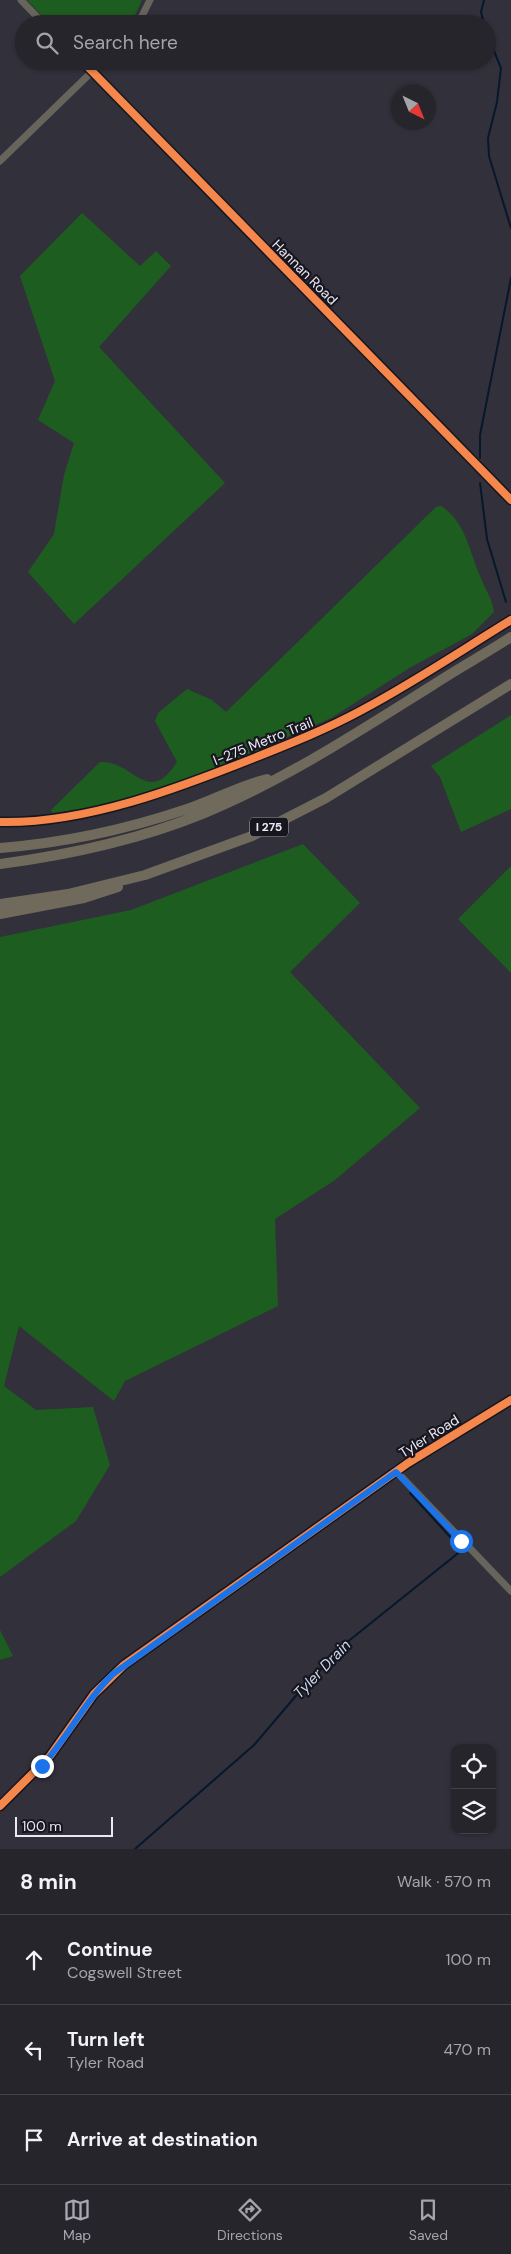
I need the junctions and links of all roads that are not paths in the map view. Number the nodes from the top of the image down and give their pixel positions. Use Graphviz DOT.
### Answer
graph roads {
  1 [pos="20,0"];
  2 [pos="150,0"];
  3 [pos="35,15"];
  4 [pos="142,15"];
  5 [pos="92,71"];
  6 [pos="0,161"];
  7 [pos="511,500"];
  8 [pos="511,637"];
  9 [pos="511,684"];
  10 [pos="292,772"];
  11 [pos="0,848"];
  12 [pos="0,864"];
  13 [pos="145,875"];
  14 [pos="0,904"];
  15 [pos="0,914"];
  16 [pos="511,1400"];
  17 [pos="396,1472"];
  18 [pos="511,1591"];
  19 [pos="0,1806"];
  1 -- 3 [label="street"];
  2 -- 4 [label="street"];
  5 -- 6 [label="street"];
  5 -- 7 [label="street, Hannan Road"];
  8 -- 10 [label="highway"];
  9 -- 13 [label="highway, I 275"];
  10 -- 11 [label="highway"];
  10 -- 12 [label="highway"];
  13 -- 14 [label="highway, I 275"];
  13 -- 15 [label="highway"];
  16 -- 17 [label="street, Tyler Road"];
  17 -- 18 [label="street"];
  17 -- 19 [label="street, Tyler Road"];
}
